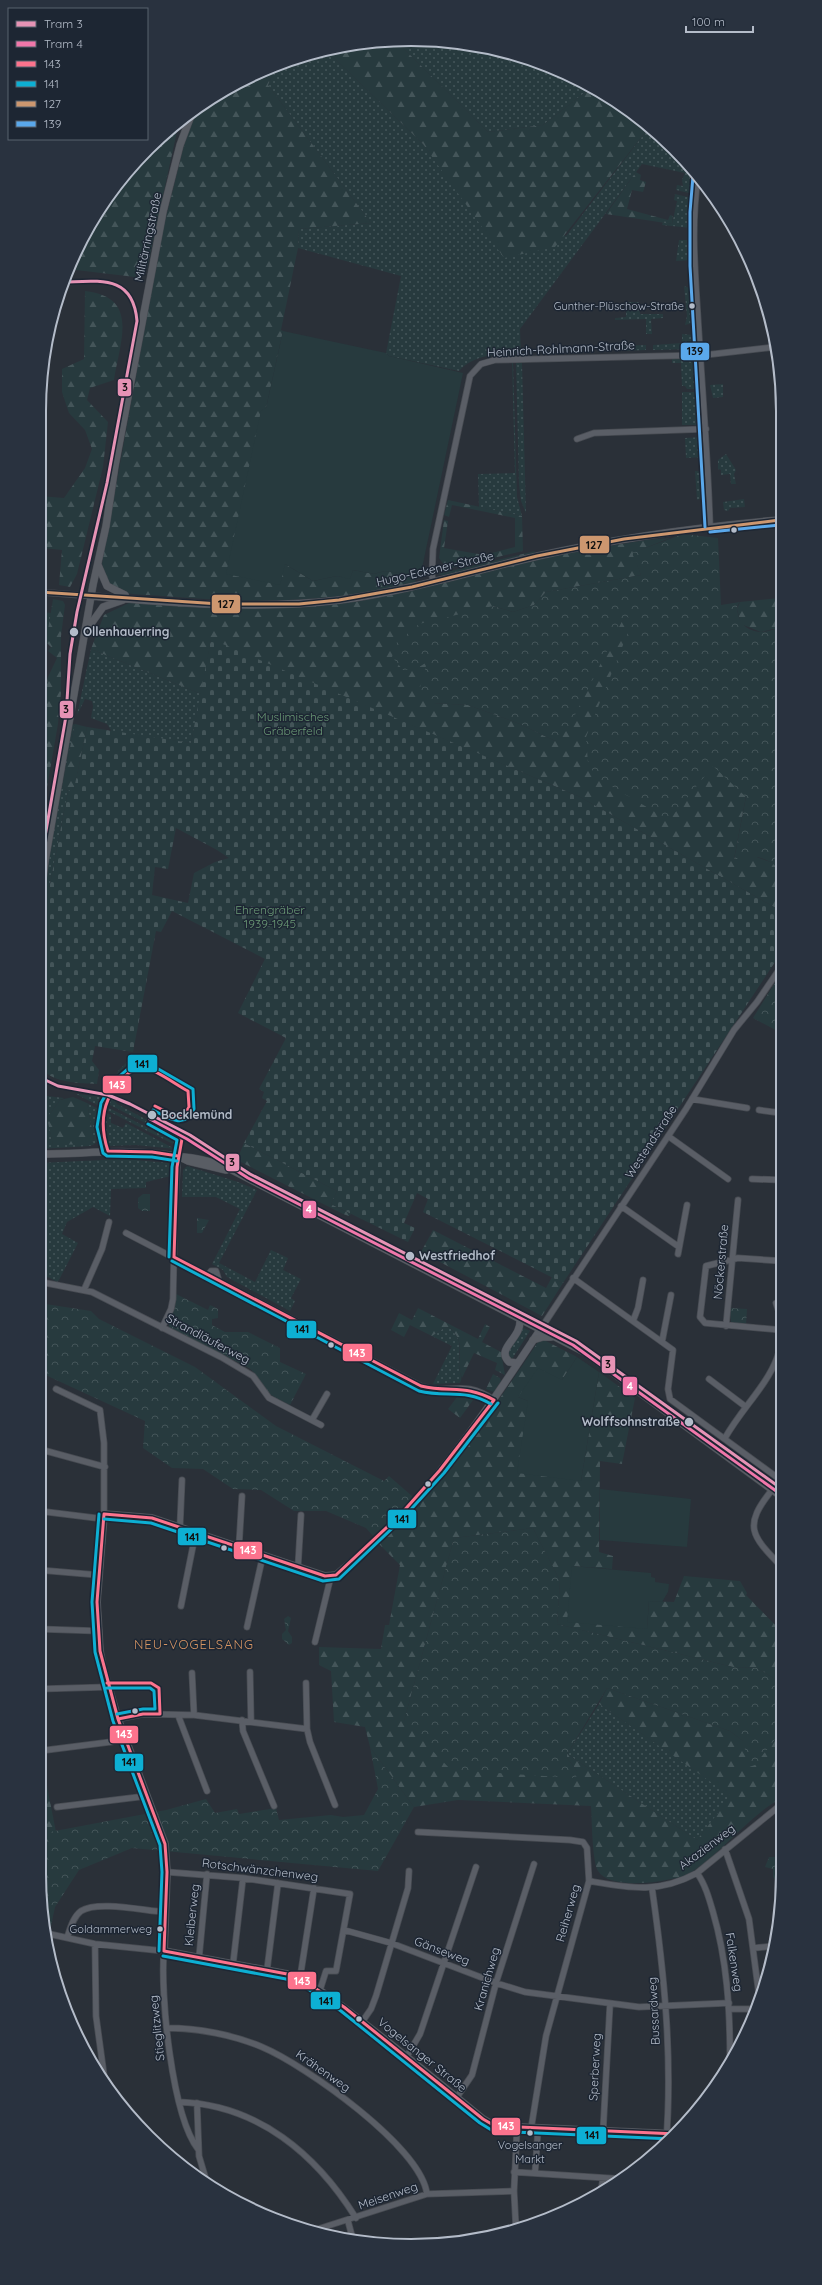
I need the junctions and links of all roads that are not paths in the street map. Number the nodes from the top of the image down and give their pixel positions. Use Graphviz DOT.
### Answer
graph roads {
  1 [pos="187,122"];
  2 [pos="697,185"];
  3 [pos="770,347"];
  4 [pos="700,354"];
  5 [pos="706,429"];
  6 [pos="577,440"];
  7 [pos="776,520"];
  8 [pos="710,527"];
  9 [pos="98,563"];
  10 [pos="434,582"];
  11 [pos="46,593"];
  12 [pos="91,596"];
  13 [pos="137,598"];
  14 [pos="87,630"];
  15 [pos="46,854"];
  16 [pos="776,974"];
  17 [pos="692,1099"];
  18 [pos="747,1108"];
  19 [pos="759,1110"];
  20 [pos="776,1112"];
  21 [pos="668,1136"];
  22 [pos="46,1154"];
  23 [pos="178,1156"];
  24 [pos="728,1179"];
  25 [pos="752,1179"];
  26 [pos="776,1180"];
  27 [pos="738,1200"];
  28 [pos="687,1205"];
  29 [pos="621,1206"];
  30 [pos="109,1222"];
  31 [pos="126,1233"];
  32 [pos="679,1248"];
  33 [pos="678,1254"];
  34 [pos="174,1257"];
  35 [pos="732,1259"];
  36 [pos="776,1261"];
  37 [pos="573,1278"];
  38 [pos="643,1280"];
  39 [pos="46,1283"];
  40 [pos="84,1290"];
  41 [pos="671,1295"];
  42 [pos="520,1319"];
  43 [pos="633,1321"];
  44 [pos="726,1326"];
  45 [pos="162,1328"];
  46 [pos="540,1330"];
  47 [pos="776,1330"];
  48 [pos="554,1337"];
  49 [pos="533,1340"];
  50 [pos="662,1342"];
  51 [pos="506,1359"];
  52 [pos="776,1362"];
  53 [pos="517,1363"];
  54 [pos="508,1378"];
  55 [pos="709,1379"];
  56 [pos="56,1389"];
  57 [pos="327,1394"];
  58 [pos="494,1400"];
  59 [pos="746,1407"];
  60 [pos="312,1420"];
  61 [pos="321,1425"];
  62 [pos="725,1438"];
  63 [pos="46,1451"];
  64 [pos="105,1467"];
  65 [pos="776,1476"];
  66 [pos="182,1480"];
  67 [pos="772,1490"];
  68 [pos="776,1493"];
  69 [pos="242,1496"];
  70 [pos="46,1512"];
  71 [pos="301,1515"];
  72 [pos="104,1517"];
  73 [pos="180,1526"];
  74 [pos="196,1531"];
  75 [pos="239,1546"];
  76 [pos="263,1555"];
  77 [pos="776,1561"];
  78 [pos="298,1567"];
  79 [pos="46,1571"];
  80 [pos="98,1575"];
  81 [pos="331,1576"];
  82 [pos="181,1606"];
  83 [pos="247,1627"];
  84 [pos="46,1629"];
  85 [pos="99,1631"];
  86 [pos="315,1642"];
  87 [pos="250,1672"];
  88 [pos="192,1673"];
  89 [pos="306,1683"];
  90 [pos="108,1687"];
  91 [pos="46,1689"];
  92 [pos="178,1715"];
  93 [pos="194,1715"];
  94 [pos="118,1719"];
  95 [pos="242,1720"];
  96 [pos="251,1721"];
  97 [pos="307,1729"];
  98 [pos="126,1740"];
  99 [pos="46,1750"];
  100 [pos="207,1791"];
  101 [pos="147,1796"];
  102 [pos="274,1806"];
  103 [pos="335,1806"];
  104 [pos="57,1807"];
  105 [pos="776,1809"];
  106 [pos="418,1832"];
  107 [pos="725,1849"];
  108 [pos="534,1864"];
  109 [pos="476,1866"];
  110 [pos="409,1871"];
  111 [pos="167,1872"];
  112 [pos="697,1873"];
  113 [pos="207,1874"];
  114 [pos="243,1878"];
  115 [pos="589,1881"];
  116 [pos="278,1883"];
  117 [pos="314,1888"];
  118 [pos="652,1888"];
  119 [pos="165,1912"];
  120 [pos="344,1930"];
  121 [pos="51,1934"];
  122 [pos="67,1938"];
  123 [pos="391,1943"];
  124 [pos="95,1944"];
  125 [pos="769,1947"];
  126 [pos="754,1948"];
  127 [pos="164,1952"];
  128 [pos="199,1958"];
  129 [pos="442,1963"];
  130 [pos="233,1964"];
  131 [pos="267,1970"];
  132 [pos="300,1978"];
  133 [pos="496,1983"];
  134 [pos="758,1987"];
  135 [pos="320,1990"];
  136 [pos="556,1997"];
  137 [pos="610,2004"];
  138 [pos="729,2006"];
  139 [pos="666,2007"];
  140 [pos="750,2009"];
  141 [pos="362,2022"];
  142 [pos="167,2028"];
  143 [pos="730,2051"];
  144 [pos="407,2056"];
  145 [pos="103,2069"];
  146 [pos="457,2097"];
  147 [pos="180,2102"];
  148 [pos="197,2103"];
  149 [pos="517,2128"];
  150 [pos="535,2129"];
  151 [pos="602,2132"];
  152 [pos="667,2133"];
  153 [pos="198,2149"];
  154 [pos="514,2172"];
  155 [pos="535,2173"];
  156 [pos="205,2175"];
  157 [pos="602,2178"];
  158 [pos="612,2178"];
  159 [pos="601,2185"];
  160 [pos="514,2191"];
  161 [pos="427,2194"];
  162 [pos="356,2218"];
  163 [pos="348,2221"];
  164 [pos="516,2224"];
  165 [pos="322,2228"];
  166 [pos="351,2234"];
  1 -- 9 [label="main road, Militärringstraße"];
  2 -- 4 [label="street"];
  3 -- 4 [label="street"];
  4 -- 5 [label="street"];
  4 -- 10 [label="street, Heinrich-Rohlmann-Straße"];
  5 -- 6 [label="street"];
  5 -- 8 [label="street"];
  7 -- 8 [label="main road, Hugo-Eckener-Straße"];
  8 -- 10 [label="main road, Hugo-Eckener-Straße"];
  9 -- 12 [label="main road, Militärringstraße"];
  9 -- 13 [label="main road"];
  10 -- 13 [label="main road, Hugo-Eckener-Straße"];
  11 -- 12 [label="street"];
  12 -- 13 [label="main road, Hugo-Eckener-Straße"];
  12 -- 14 [label="main road, Militärringstraße"];
  13 -- 14 [label="main road"];
  14 -- 15 [label="main road, Militärringstraße"];
  16 -- 17 [label="street, Westendstraße"];
  17 -- 18 [label="street"];
  17 -- 21 [label="street, Westendstraße"];
  19 -- 20 [label="street"];
  21 -- 24 [label="street"];
  21 -- 29 [label="street, Westendstraße"];
  22 -- 23 [label="main road"];
  23 -- 34 [label="street"];
  23 -- 42 [label="main road"];
  25 -- 26 [label="street"];
  27 -- 35 [label="street, Nöckerstraße"];
  28 -- 32 [label="street"];
  29 -- 32 [label="street"];
  29 -- 37 [label="street, Westendstraße"];
  30 -- 40 [label="street"];
  31 -- 34 [label="street"];
  32 -- 33 [label="street"];
  34 -- 45 [label="street"];
  34 -- 58 [label="street"];
  35 -- 36 [label="street"];
  35 -- 44 [label="street, Nöckerstraße"];
  35 -- 44 [label="street"];
  37 -- 43 [label="street"];
  37 -- 46 [label="street, Westendstraße"];
  38 -- 43 [label="street"];
  39 -- 40 [label="street, Strandläuferweg"];
  40 -- 45 [label="street, Strandläuferweg"];
  41 -- 50 [label="street"];
  42 -- 46 [label="main road"];
  42 -- 51 [label="street"];
  43 -- 50 [label="street"];
  44 -- 47 [label="street"];
  45 -- 60 [label="street, Strandläuferweg"];
  46 -- 48 [label="main road"];
  46 -- 49 [label="street"];
  48 -- 49 [label="main road"];
  48 -- 67 [label="main road"];
  49 -- 53 [label="street"];
  50 -- 62 [label="street"];
  51 -- 53 [label="street"];
  51 -- 54 [label="street"];
  52 -- 59 [label="street"];
  53 -- 54 [label="street"];
  54 -- 58 [label="street"];
  55 -- 59 [label="street"];
  56 -- 64 [label="street"];
  57 -- 60 [label="street"];
  58 -- 81 [label="street"];
  59 -- 62 [label="street"];
  60 -- 61 [label="street, Strandläuferweg"];
  62 -- 65 [label="street"];
  63 -- 64 [label="street"];
  64 -- 72 [label="street"];
  66 -- 73 [label="street"];
  67 -- 68 [label="main road"];
  67 -- 77 [label="street"];
  69 -- 75 [label="street"];
  70 -- 72 [label="street"];
  71 -- 78 [label="street"];
  72 -- 73 [label="street"];
  72 -- 80 [label="street"];
  73 -- 74 [label="street"];
  74 -- 75 [label="street"];
  74 -- 82 [label="street"];
  75 -- 76 [label="street"];
  76 -- 78 [label="street"];
  76 -- 83 [label="street"];
  78 -- 81 [label="street"];
  79 -- 80 [label="street"];
  80 -- 85 [label="street"];
  81 -- 86 [label="street"];
  84 -- 85 [label="street"];
  85 -- 90 [label="street"];
  87 -- 96 [label="street"];
  88 -- 93 [label="street"];
  89 -- 97 [label="street"];
  90 -- 91 [label="street"];
  90 -- 94 [label="street"];
  92 -- 93 [label="street"];
  92 -- 94 [label="street"];
  92 -- 100 [label="street"];
  93 -- 95 [label="street"];
  94 -- 98 [label="street"];
  95 -- 96 [label="street"];
  95 -- 102 [label="street"];
  96 -- 97 [label="street"];
  97 -- 103 [label="street"];
  98 -- 99 [label="street"];
  98 -- 101 [label="street"];
  101 -- 104 [label="street"];
  101 -- 111 [label="street"];
  105 -- 107 [label="street, Akazienweg"];
  106 -- 115 [label="street, Reiherweg"];
  107 -- 112 [label="street, Akazienweg"];
  107 -- 126 [label="street"];
  108 -- 133 [label="street, Kranichweg"];
  109 -- 129 [label="street"];
  110 -- 123 [label="street"];
  111 -- 113 [label="street, Rotschwänzchenweg"];
  111 -- 119 [label="street"];
  112 -- 118 [label="street, Akazienweg"];
  112 -- 138 [label="street, Falkenweg"];
  113 -- 114 [label="street, Rotschwänzchenweg"];
  113 -- 128 [label="street, Kleiberweg"];
  114 -- 116 [label="street, Rotschwänzchenweg"];
  114 -- 130 [label="street"];
  115 -- 118 [label="street, Akazienweg"];
  115 -- 136 [label="street, Reiherweg"];
  116 -- 117 [label="street, Rotschwänzchenweg"];
  116 -- 131 [label="street"];
  117 -- 120 [label="street, Rotschwänzchenweg"];
  117 -- 132 [label="street"];
  118 -- 139 [label="street, Bussardweg"];
  119 -- 122 [label="street"];
  119 -- 127 [label="street"];
  120 -- 123 [label="street, Gänseweg"];
  120 -- 135 [label="street"];
  121 -- 122 [label="street, Vogelsanger Straße"];
  122 -- 124 [label="street, Vogelsanger Straße"];
  123 -- 129 [label="street, Gänseweg"];
  123 -- 141 [label="street"];
  124 -- 127 [label="street, Vogelsanger Straße"];
  124 -- 145 [label="street"];
  125 -- 126 [label="street"];
  126 -- 134 [label="street"];
  127 -- 128 [label="street, Vogelsanger Straße"];
  127 -- 142 [label="street, Stieglitzweg"];
  128 -- 130 [label="street, Vogelsanger Straße"];
  129 -- 133 [label="street, Gänseweg"];
  129 -- 144 [label="street"];
  130 -- 131 [label="street, Vogelsanger Straße"];
  131 -- 132 [label="street, Vogelsanger Straße"];
  132 -- 135 [label="street, Vogelsanger Straße"];
  133 -- 136 [label="street, Gänseweg"];
  133 -- 146 [label="street, Kranichweg"];
  135 -- 141 [label="street, Vogelsanger Straße"];
  136 -- 137 [label="street, Gänseweg"];
  136 -- 150 [label="street, Reiherweg"];
  137 -- 139 [label="street, Gänseweg"];
  137 -- 151 [label="street, Sperberweg"];
  138 -- 139 [label="street, Gänseweg"];
  138 -- 140 [label="street, Gänseweg"];
  138 -- 143 [label="street, Falkenweg"];
  139 -- 152 [label="street, Bussardweg"];
  141 -- 144 [label="street, Vogelsanger Straße"];
  142 -- 147 [label="street, Stieglitzweg"];
  142 -- 161 [label="street, Krähenweg"];
  144 -- 146 [label="street, Vogelsanger Straße"];
  146 -- 149 [label="street, Vogelsanger Straße"];
  147 -- 148 [label="street"];
  147 -- 153 [label="street, Stieglitzweg"];
  148 -- 153 [label="street"];
  148 -- 162 [label="street"];
  149 -- 150 [label="street, Vogelsanger Straße"];
  149 -- 154 [label="street"];
  150 -- 151 [label="street, Vogelsanger Straße"];
  150 -- 155 [label="street"];
  151 -- 152 [label="street, Vogelsanger Straße"];
  153 -- 156 [label="street"];
  154 -- 155 [label="street"];
  154 -- 160 [label="street"];
  155 -- 157 [label="street"];
  157 -- 158 [label="street"];
  157 -- 159 [label="street"];
  160 -- 161 [label="street, Meisenweg"];
  160 -- 164 [label="street"];
  161 -- 162 [label="street, Meisenweg"];
  162 -- 163 [label="street, Meisenweg"];
  163 -- 165 [label="street, Meisenweg"];
  163 -- 166 [label="street"];
}
